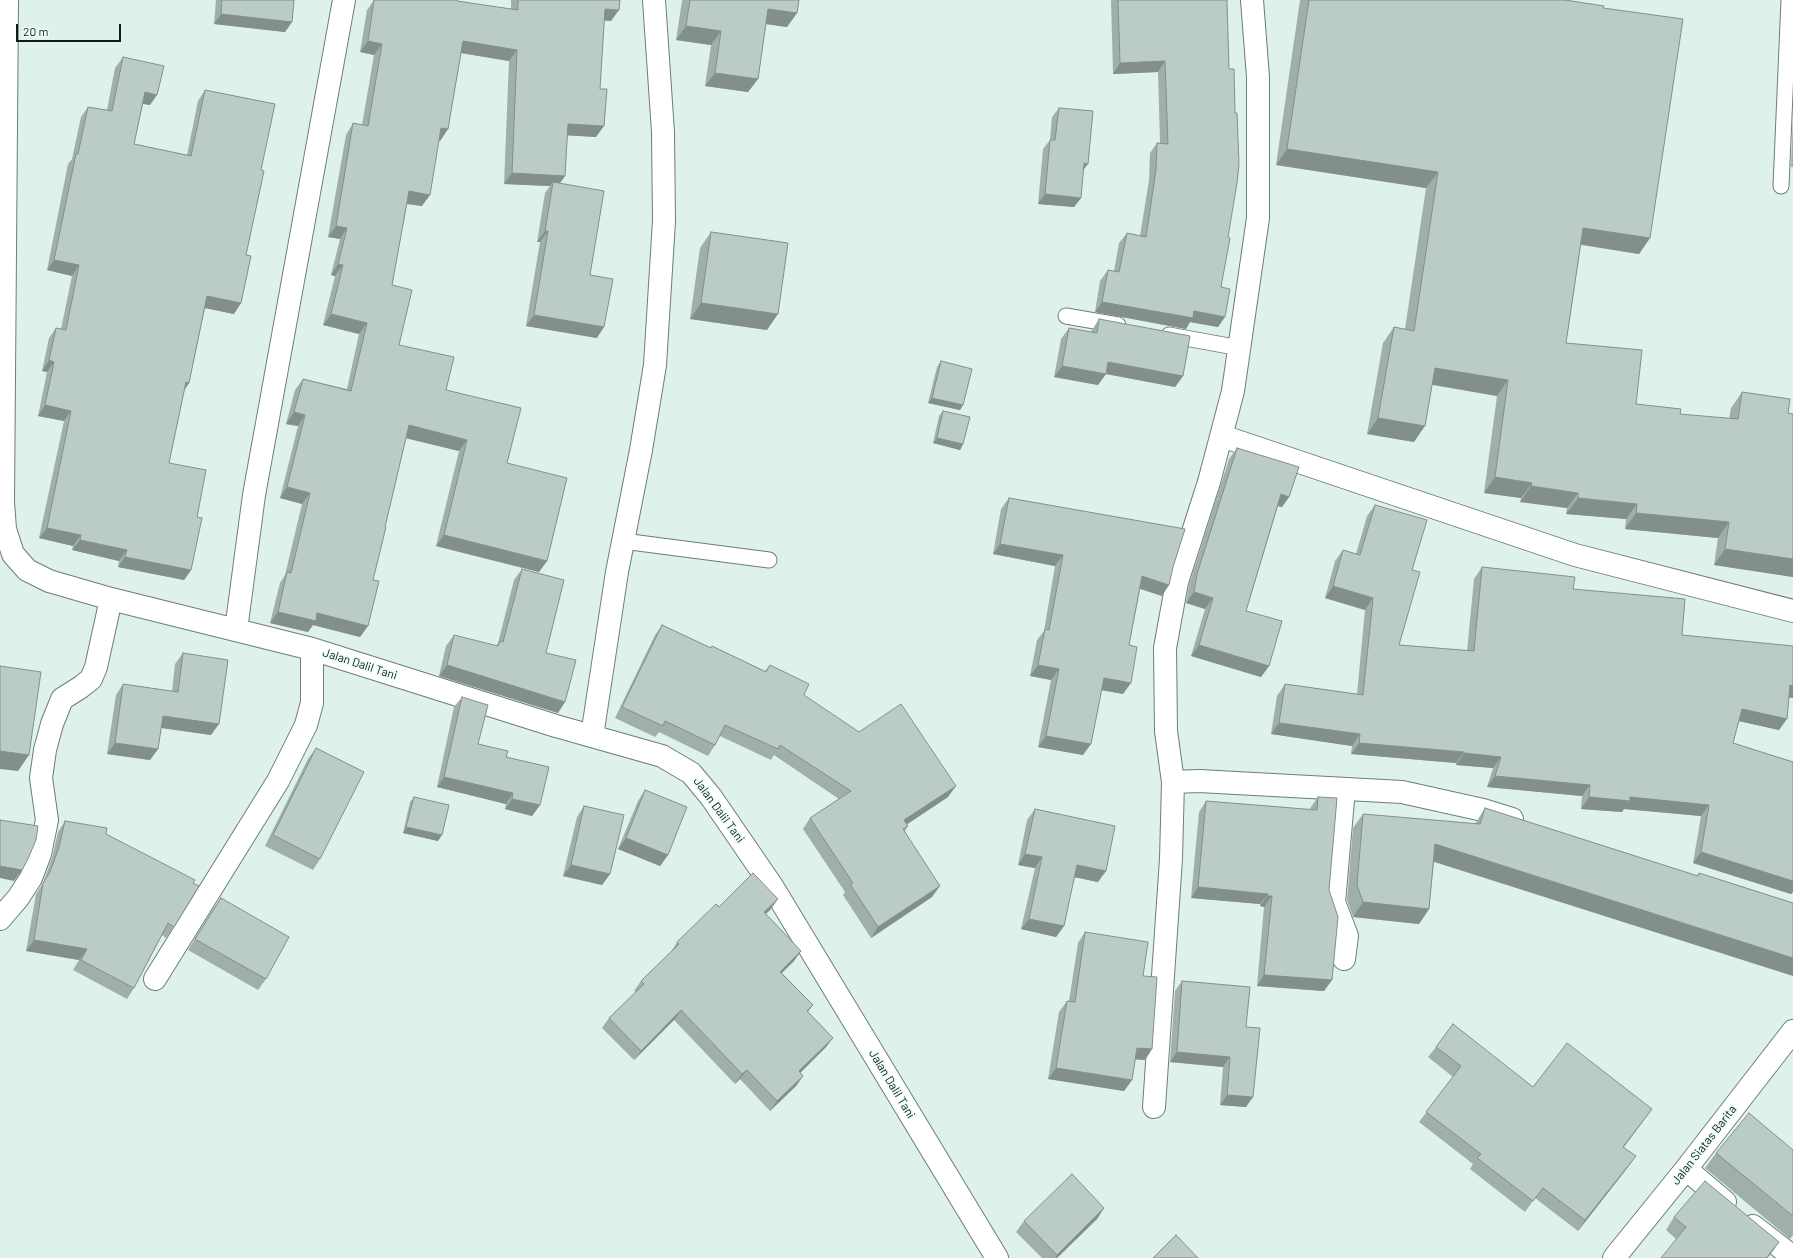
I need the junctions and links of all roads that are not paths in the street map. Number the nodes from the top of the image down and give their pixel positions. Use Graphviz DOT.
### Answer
graph roads {
  1 [pos="6,0"];
  2 [pos="344,0"];
  3 [pos="654,0"];
  4 [pos="1252,0"];
  5 [pos="1789,0"];
  6 [pos="1781,186"];
  7 [pos="1066,316"];
  8 [pos="1134,328"];
  9 [pos="1157,332"];
  10 [pos="1240,348"];
  11 [pos="1222,436"];
  12 [pos="1,502"];
  13 [pos="623,541"];
  14 [pos="769,560"];
  15 [pos="111,599"];
  16 [pos="1793,611"];
  17 [pos="236,630"];
  18 [pos="312,649"];
  19 [pos="592,736"];
  20 [pos="1173,782"];
  21 [pos="1344,789"];
  22 [pos="1529,824"];
  23 [pos="0,919"];
  24 [pos="1344,959"];
  25 [pos="155,979"];
  26 [pos="1793,1031"];
  27 [pos="1154,1107"];
  28 [pos="1686,1169"];
  29 [pos="1793,1257"];
  30 [pos="997,1258"];
  31 [pos="1614,1258"];
  1 -- 12 [label="street, Jalan Dalil Tani"];
  2 -- 17 [label="street"];
  3 -- 13 [label="street"];
  4 -- 10 [label="street"];
  5 -- 6 [label="lane"];
  7 -- 8 [label="lane"];
  9 -- 10 [label="lane"];
  10 -- 11 [label="street"];
  11 -- 16 [label="street"];
  11 -- 20 [label="street"];
  12 -- 15 [label="street, Jalan Dalil Tani"];
  13 -- 14 [label="lane"];
  13 -- 19 [label="street"];
  15 -- 17 [label="street, Jalan Dalil Tani"];
  15 -- 23 [label="street"];
  17 -- 18 [label="street, Jalan Dalil Tani"];
  18 -- 19 [label="street, Jalan Dalil Tani"];
  18 -- 25 [label="street"];
  19 -- 30 [label="street, Jalan Dalil Tani"];
  20 -- 21 [label="street"];
  20 -- 27 [label="street"];
  21 -- 22 [label="street"];
  21 -- 24 [label="street"];
  26 -- 28 [label="street, Jalan Siatas Barita"];
  28 -- 29 [label="street"];
  28 -- 31 [label="street, Jalan Siatas Barita"];
}
